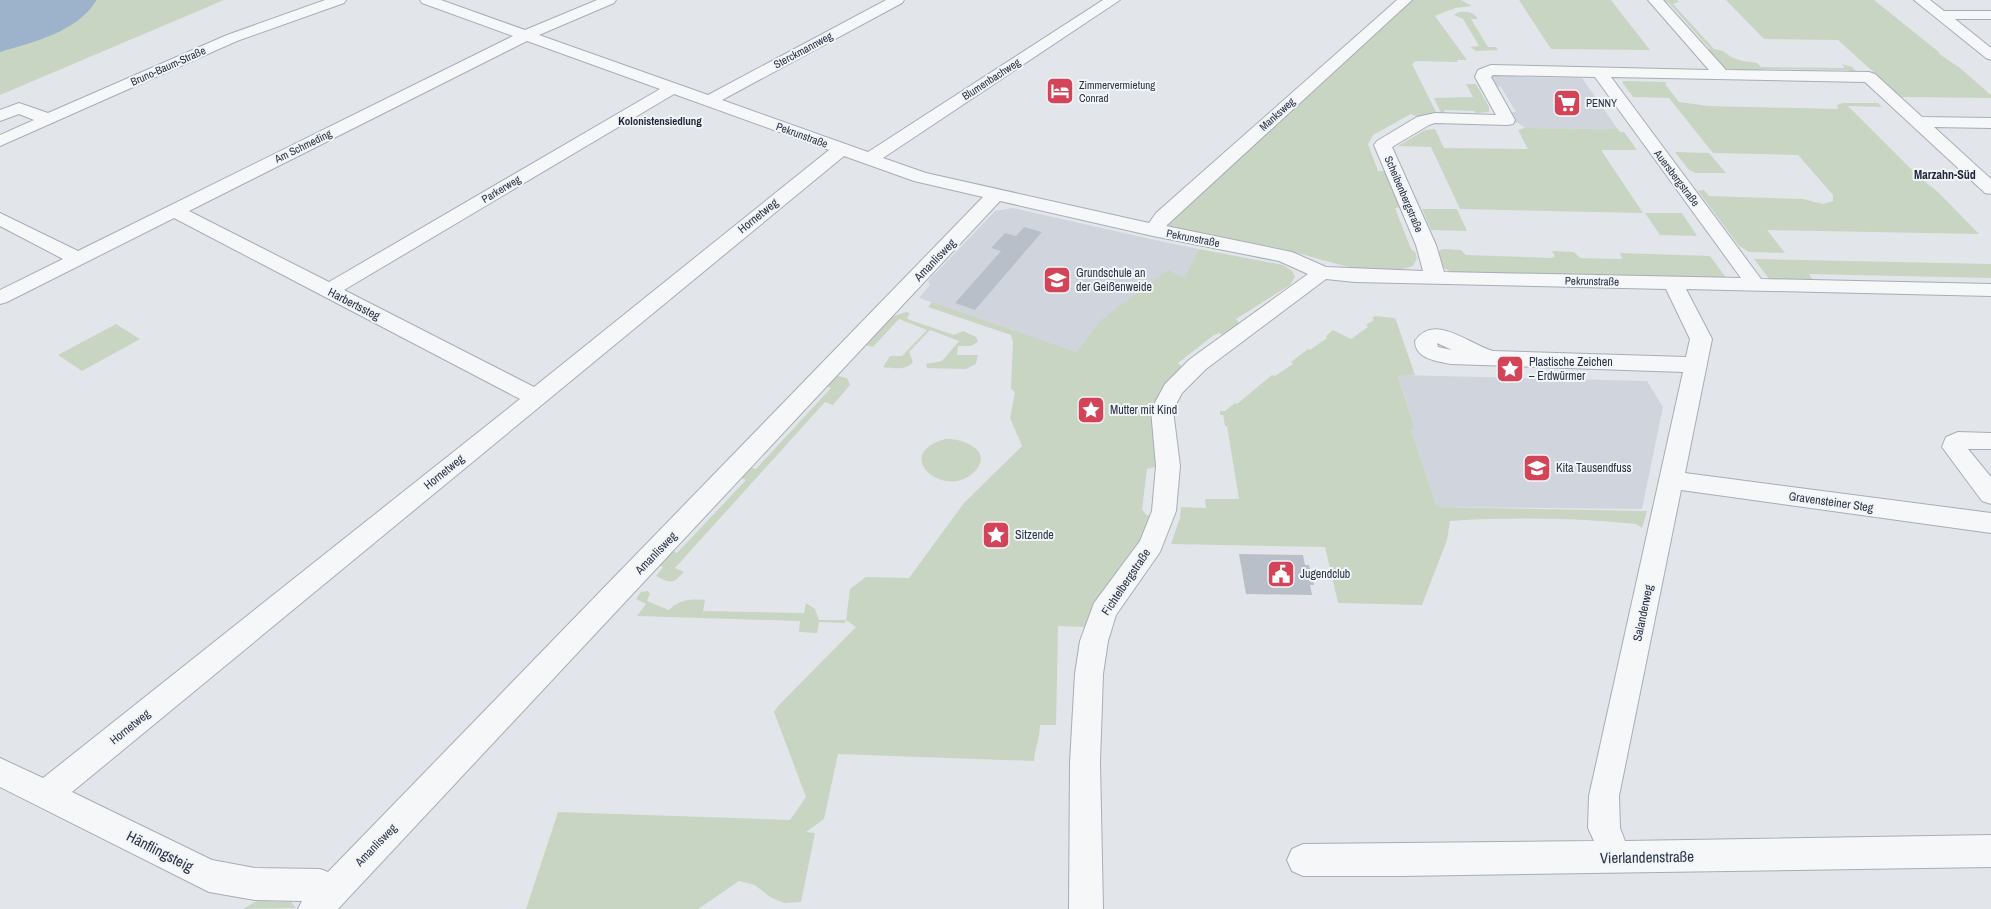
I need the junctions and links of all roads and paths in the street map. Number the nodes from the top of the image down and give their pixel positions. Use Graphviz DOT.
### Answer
graph roads {
  1 [pos="339,0"];
  2 [pos="427,0"];
  3 [pos="609,0"];
  4 [pos="897,0"];
  5 [pos="1113,0"];
  6 [pos="1405,0"];
  7 [pos="1655,0"];
  8 [pos="1921,0"];
  9 [pos="1940,15"];
  10 [pos="1991,16"];
  11 [pos="527,36"];
  12 [pos="1991,55"];
  13 [pos="1599,72"];
  14 [pos="1721,74"];
  15 [pos="673,88"];
  16 [pos="709,101"];
  17 [pos="0,116"];
  18 [pos="48,119"];
  19 [pos="1919,122"];
  20 [pos="1991,124"];
  21 [pos="0,140"];
  22 [pos="841,149"];
  23 [pos="870,159"];
  24 [pos="1991,189"];
  25 [pos="995,196"];
  26 [pos="174,211"];
  27 [pos="0,219"];
  28 [pos="1153,230"];
  29 [pos="78,258"];
  30 [pos="1322,273"];
  31 [pos="1435,277"];
  32 [pos="1673,283"];
  33 [pos="1755,284"];
  34 [pos="1991,290"];
  35 [pos="329,291"];
  36 [pos="0,298"];
  37 [pos="1493,358"];
  38 [pos="1695,368"];
  39 [pos="535,397"];
  40 [pos="1991,441"];
  41 [pos="1672,478"];
  42 [pos="1991,496"];
  43 [pos="1991,523"];
  44 [pos="0,772"];
  45 [pos="47,794"];
  46 [pos="1991,851"];
  47 [pos="1616,857"];
  48 [pos="1303,860"];
  49 [pos="323,901"];
  50 [pos="1086,909"];
  1 -- 18 [label="street, Bruno-Baum-Straße"];
  2 -- 11 [label="street, Pekrunstraße"];
  3 -- 11 [label="street, Am Schmeding"];
  4 -- 16 [label="street, Sterckmannweg"];
  5 -- 23 [label="street, Blumenbachweg"];
  6 -- 28 [label="street, Manksweg"];
  7 -- 14 [label="street"];
  8 -- 9 [label="street"];
  9 -- 10 [label="street"];
  9 -- 12 [label="street"];
  11 -- 15 [label="street, Pekrunstraße"];
  11 -- 26 [label="street, Am Schmeding"];
  13 -- 14 [label="street"];
  13 -- 31 [label="street, Scheibenbergstraße"];
  13 -- 33 [label="street, Auersbergstraße"];
  14 -- 19 [label="street"];
  15 -- 16 [label="street, Pekrunstraße"];
  15 -- 35 [label="street, Parkerweg"];
  16 -- 22 [label="street, Pekrunstraße"];
  17 -- 18 [label="street"];
  18 -- 21 [label="street, Bruno-Baum-Straße"];
  19 -- 20 [label="street"];
  19 -- 24 [label="street"];
  22 -- 23 [label="street, Pekrunstraße"];
  22 -- 39 [label="street, Hornetweg"];
  23 -- 25 [label="street, Pekrunstraße"];
  25 -- 28 [label="street, Pekrunstraße"];
  25 -- 49 [label="street, Amanlisweg"];
  26 -- 29 [label="street, Am Schmeding"];
  26 -- 35 [label="street, Harbertssteg"];
  27 -- 29 [label="street"];
  28 -- 30 [label="street, Pekrunstraße"];
  29 -- 36 [label="street, Am Schmeding"];
  30 -- 31 [label="street, Pekrunstraße"];
  30 -- 50 [label="street, Fichtelbergstraße"];
  31 -- 32 [label="street, Pekrunstraße"];
  32 -- 33 [label="street, Pekrunstraße"];
  32 -- 38 [label="street, Salanderweg"];
  33 -- 34 [label="street, Pekrunstraße"];
  35 -- 39 [label="street, Harbertssteg"];
  37 -- 38 [label="street"];
  38 -- 41 [label="street, Salanderweg"];
  39 -- 45 [label="street, Hornetweg"];
  40 -- 42 [label="street"];
  41 -- 43 [label="street, Gravensteiner Steg"];
  41 -- 47 [label="street, Salanderweg"];
  44 -- 45 [label="street, Hänflingsteig"];
  45 -- 49 [label="street, Hänflingsteig"];
  46 -- 47 [label="street, Vierlandenstraße"];
  47 -- 48 [label="street, Vierlandenstraße"];
}
